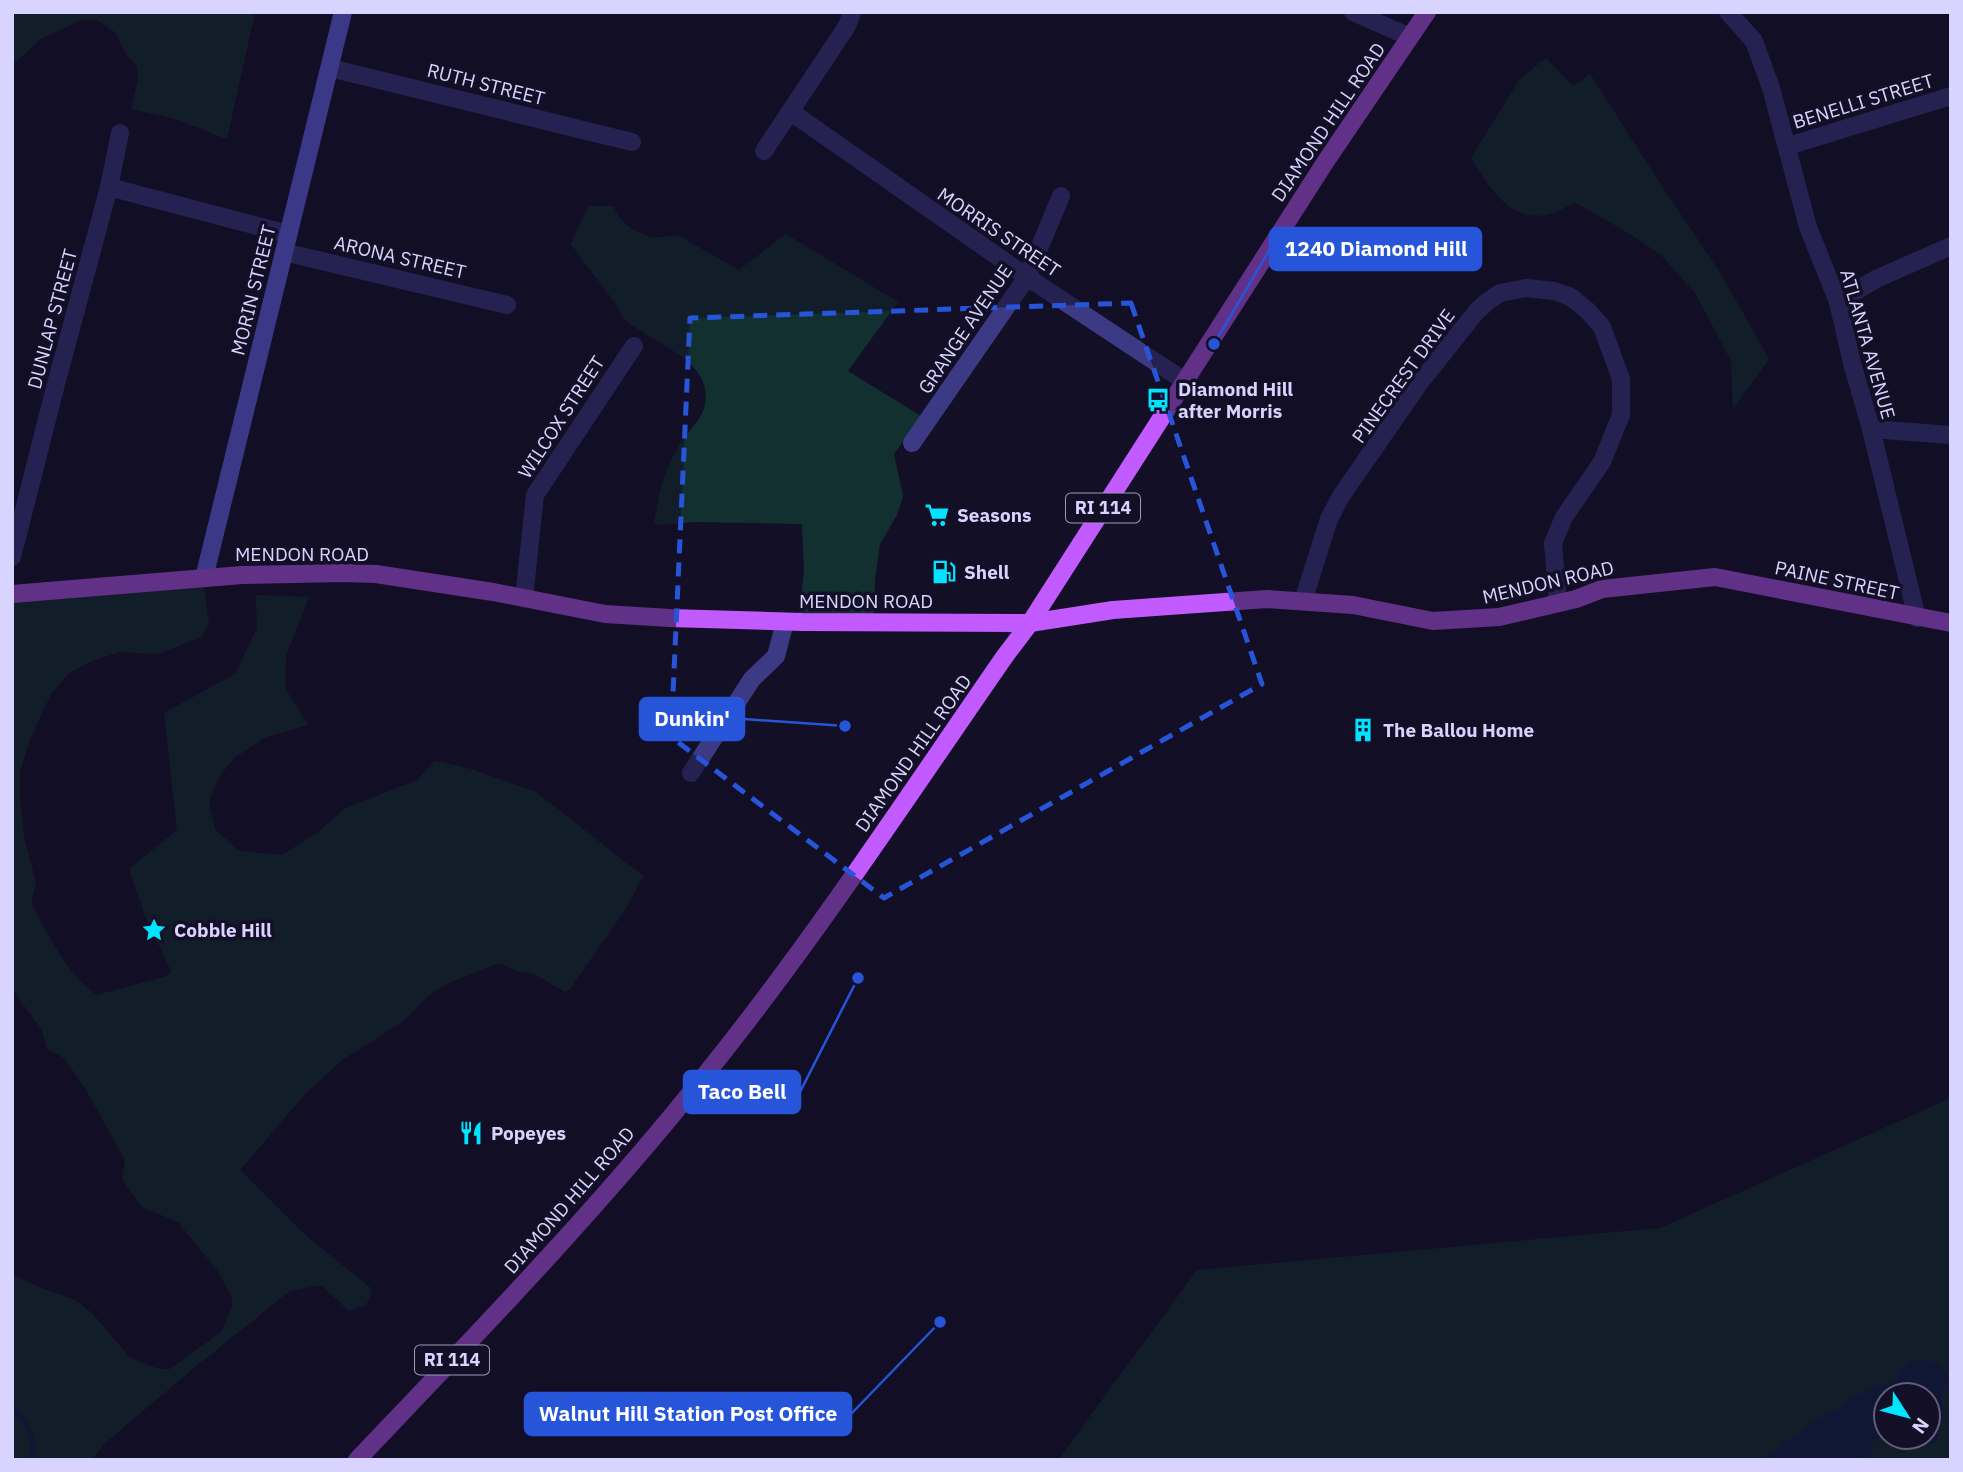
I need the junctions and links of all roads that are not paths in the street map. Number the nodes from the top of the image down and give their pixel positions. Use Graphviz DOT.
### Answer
graph roads {
  1 [pos="344,12"];
  2 [pos="852,12"];
  3 [pos="1353,12"];
  4 [pos="1427,12"];
  5 [pos="1728,12"];
  6 [pos="1410,37"];
  7 [pos="330,68"];
  8 [pos="1951,96"];
  9 [pos="791,113"];
  10 [pos="120,133"];
  11 [pos="632,142"];
  12 [pos="1788,146"];
  13 [pos="764,152"];
  14 [pos="109,187"];
  15 [pos="1061,196"];
  16 [pos="286,243"];
  17 [pos="1951,246"];
  18 [pos="1027,277"];
  19 [pos="1839,302"];
  20 [pos="507,305"];
  21 [pos="634,345"];
  22 [pos="1186,382"];
  23 [pos="1871,429"];
  24 [pos="1951,435"];
  25 [pos="912,443"];
  26 [pos="12,557"];
  27 [pos="1716,576"];
  28 [pos="204,578"];
  29 [pos="12,594"];
  30 [pos="524,598"];
  31 [pos="1303,601"];
  32 [pos="1558,603"];
  33 [pos="1917,618"];
  34 [pos="785,622"];
  35 [pos="1030,623"];
  36 [pos="1951,623"];
  37 [pos="691,773"];
  38 [pos="357,1460"];
  1 -- 7 [label="street, MORIN STREET"];
  2 -- 9 [label="street"];
  3 -- 6 [label="street"];
  4 -- 6 [label="main road, DIAMOND HILL ROAD / RI 114"];
  5 -- 12 [label="street, ATLANTA AVENUE"];
  6 -- 22 [label="main road, DIAMOND HILL ROAD / RI 114"];
  7 -- 11 [label="street, RUTH STREET"];
  7 -- 16 [label="street, MORIN STREET"];
  8 -- 12 [label="street, BENELLI STREET"];
  9 -- 13 [label="street"];
  9 -- 18 [label="street, MORRIS STREET"];
  10 -- 14 [label="street, DUNLAP STREET"];
  12 -- 19 [label="street, ATLANTA AVENUE"];
  14 -- 16 [label="street, ARONA STREET"];
  14 -- 26 [label="street, DUNLAP STREET"];
  15 -- 18 [label="street, GRANGE AVENUE"];
  16 -- 20 [label="street, ARONA STREET"];
  16 -- 28 [label="street, MORIN STREET"];
  17 -- 19 [label="street"];
  18 -- 22 [label="street, MORRIS STREET"];
  18 -- 25 [label="street, GRANGE AVENUE"];
  19 -- 23 [label="street, ATLANTA AVENUE"];
  21 -- 30 [label="street, WILCOX STREET"];
  22 -- 35 [label="main road, DIAMOND HILL ROAD / RI 114"];
  23 -- 24 [label="street"];
  23 -- 33 [label="street, ATLANTA AVENUE"];
  27 -- 32 [label="main road, MENDON ROAD"];
  27 -- 33 [label="main road, PAINE STREET"];
  28 -- 29 [label="main road, MENDON ROAD"];
  28 -- 30 [label="main road, MENDON ROAD"];
  30 -- 34 [label="main road, MENDON ROAD"];
  31 -- 32 [label="main road, MENDON ROAD"];
  31 -- 32 [label="street, PINECREST DRIVE"];
  31 -- 35 [label="main road, MENDON ROAD"];
  33 -- 36 [label="main road, PAINE STREET"];
  34 -- 35 [label="main road, MENDON ROAD"];
  34 -- 37 [label="street"];
  35 -- 38 [label="main road, DIAMOND HILL ROAD / RI 114"];
}
